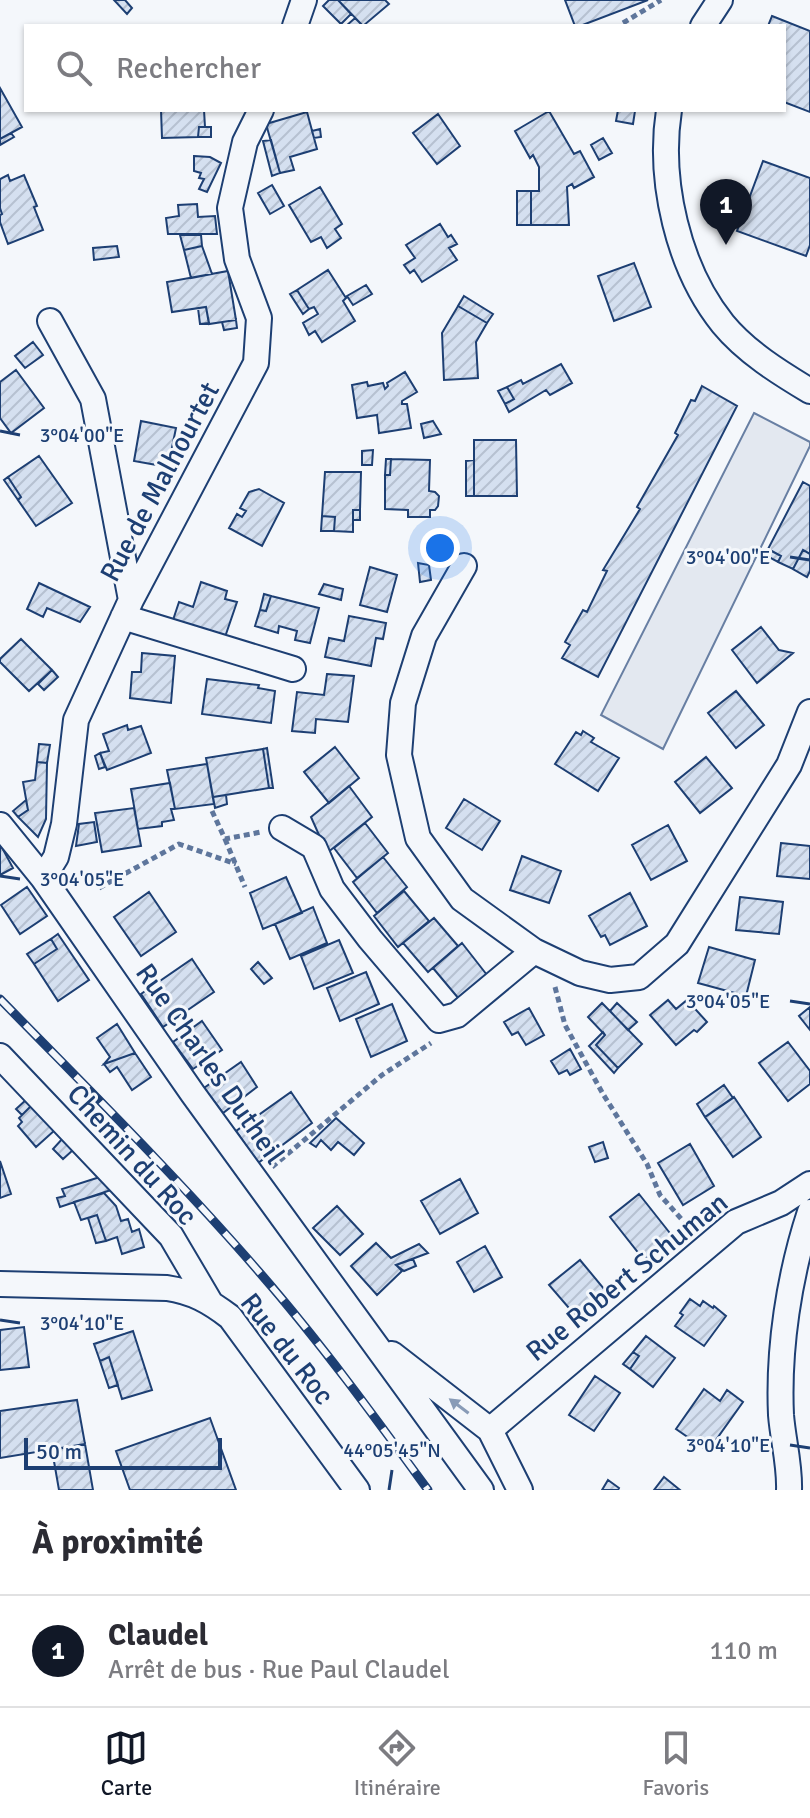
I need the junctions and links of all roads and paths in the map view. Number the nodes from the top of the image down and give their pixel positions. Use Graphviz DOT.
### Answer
graph roads {
  1 [pos="304,0"];
  2 [pos="661,0"];
  3 [pos="720,0"];
  4 [pos="623,23"];
  5 [pos="296,24"];
  6 [pos="704,24"];
  7 [pos="260,112"];
  8 [pos="669,112"];
  9 [pos="50,321"];
  10 [pos="810,391"];
  11 [pos="464,566"];
  12 [pos="127,609"];
  13 [pos="293,669"];
  14 [pos="810,712"];
  15 [pos="212,811"];
  16 [pos="0,825"];
  17 [pos="282,828"];
  18 [pos="225,839"];
  19 [pos="236,864"];
  20 [pos="43,878"];
  21 [pos="245,887"];
  22 [pos="99,888"];
  23 [pos="540,953"];
  24 [pos="439,1020"];
  25 [pos="0,1056"];
  26 [pos="256,1180"];
  27 [pos="810,1184"];
  28 [pos="810,1212"];
  29 [pos="705,1247"];
  30 [pos="0,1284"];
  31 [pos="210,1302"];
  32 [pos="371,1338"];
  33 [pos="490,1430"];
  34 [pos="357,1490"];
  35 [pos="481,1490"];
  36 [pos="520,1490"];
  37 [pos="789,1490"];
  1 -- 5 [label="street"];
  2 -- 4 [label="path"];
  3 -- 6 [label="street"];
  7 -- 12 [label="street, Rue de Malhourtet"];
  8 -- 10 [label="street"];
  9 -- 12 [label="street"];
  11 -- 23 [label="street"];
  12 -- 13 [label="street"];
  12 -- 20 [label="street, Rue de Malhourtet"];
  14 -- 23 [label="street"];
  15 -- 18 [label="path"];
  16 -- 20 [label="street, Rue Charles Dutheil"];
  17 -- 18 [label="path"];
  17 -- 24 [label="street"];
  18 -- 19 [label="path"];
  19 -- 21 [label="path"];
  19 -- 22 [label="path"];
  20 -- 26 [label="street, Rue Charles Dutheil"];
  23 -- 24 [label="street"];
  23 -- 29 [label="path"];
  24 -- 26 [label="path"];
  25 -- 31 [label="street, Chemin du Roc"];
  26 -- 32 [label="street, Rue Charles Dutheil"];
  27 -- 29 [label="street, Rue Robert Schuman"];
  28 -- 37 [label="street"];
  29 -- 33 [label="street, Rue Robert Schuman"];
  30 -- 31 [label="street, Rue du Roc"];
  31 -- 34 [label="street, Rue du Roc"];
  33 -- 32 [label="street, Rue Charles Dutheil, one-way"];
  32 -- 35 [label="street, Rue Charles Dutheil"];
  33 -- 36 [label="street, Rue Charles Dutheil"];
}
